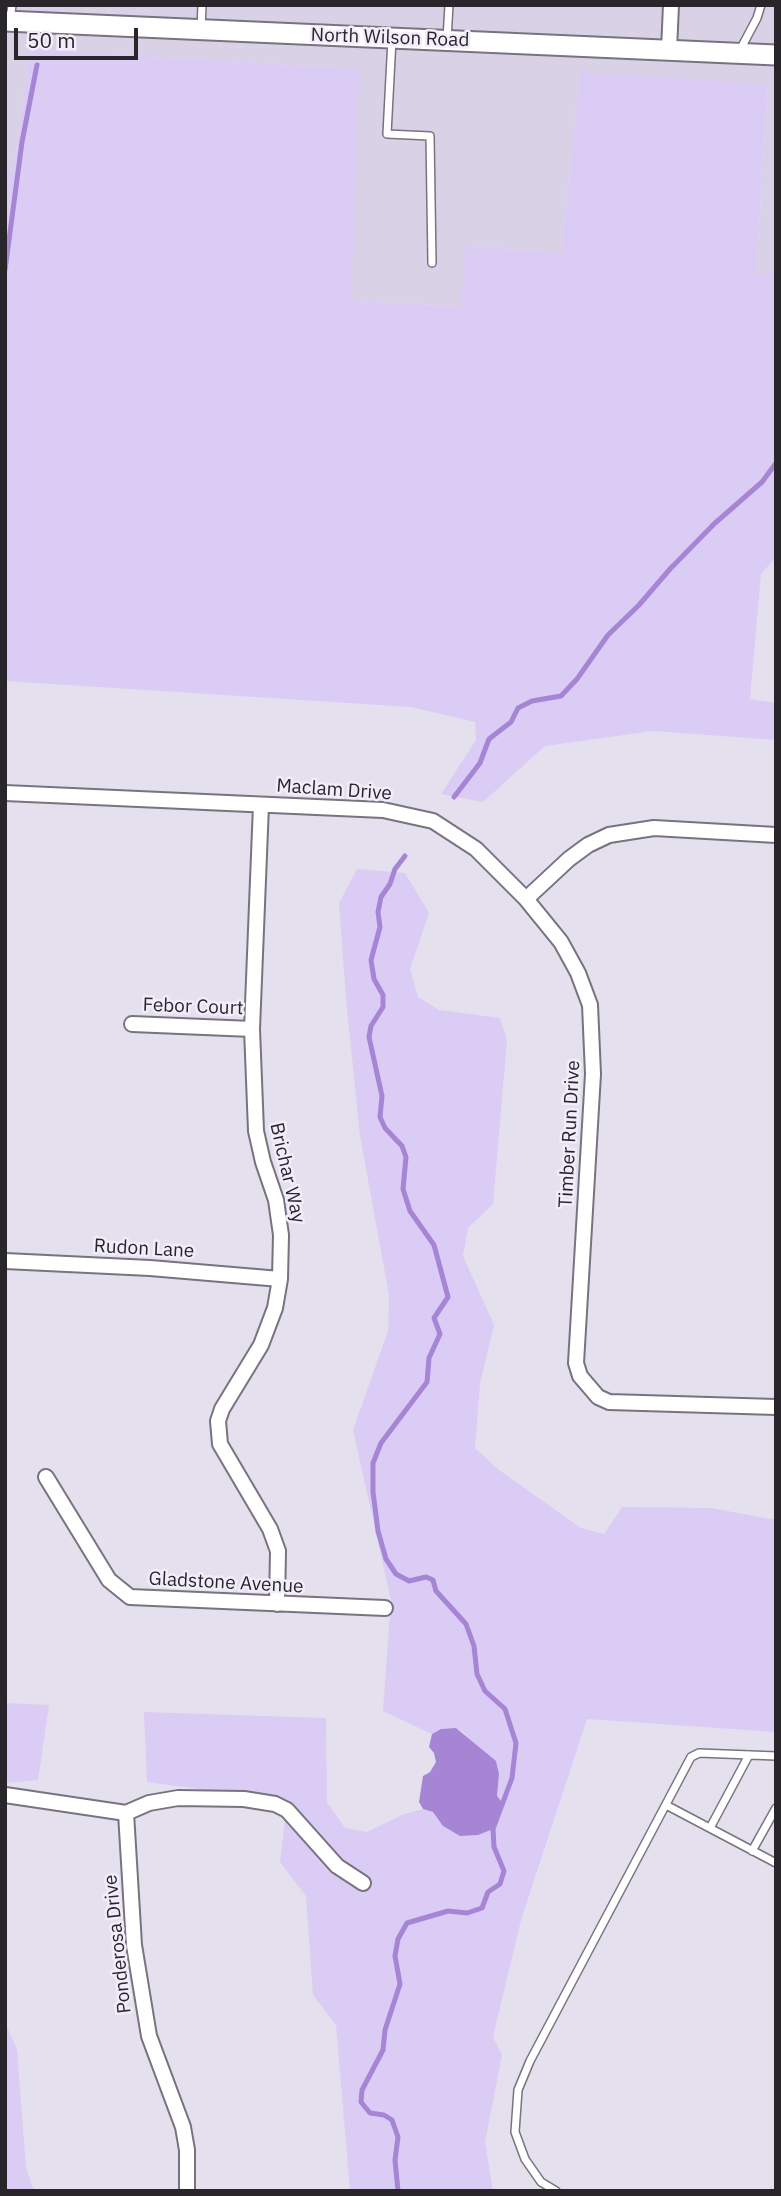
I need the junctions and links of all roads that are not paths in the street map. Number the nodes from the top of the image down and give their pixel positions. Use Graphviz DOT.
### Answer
graph roads {
  1 [pos="202,5"];
  2 [pos="449,5"];
  3 [pos="671,5"];
  4 [pos="761,5"];
  5 [pos="9,16"];
  6 [pos="201,30"];
  7 [pos="393,38"];
  8 [pos="447,40"];
  9 [pos="669,50"];
  10 [pos="738,53"];
  11 [pos="776,55"];
  12 [pos="432,263"];
  13 [pos="5,793"];
  14 [pos="261,804"];
  15 [pos="776,835"];
  16 [pos="526,899"];
  17 [pos="132,1024"];
  18 [pos="252,1029"];
  19 [pos="5,1261"];
  20 [pos="280,1279"];
  21 [pos="776,1408"];
  22 [pos="46,1477"];
  23 [pos="277,1604"];
  24 [pos="385,1608"];
  25 [pos="749,1755"];
  26 [pos="776,1756"];
  27 [pos="5,1795"];
  28 [pos="666,1805"];
  29 [pos="776,1808"];
  30 [pos="125,1813"];
  31 [pos="710,1828"];
  32 [pos="752,1851"];
  33 [pos="776,1863"];
  34 [pos="363,1883"];
  35 [pos="187,2191"];
  36 [pos="556,2191"];
  1 -- 6 [label="lane"];
  2 -- 8 [label="lane"];
  3 -- 9 [label="street"];
  4 -- 10 [label="lane"];
  5 -- 6 [label="main road, North Wilson Road"];
  6 -- 7 [label="main road, North Wilson Road"];
  7 -- 8 [label="main road, North Wilson Road"];
  7 -- 12 [label="lane"];
  8 -- 9 [label="main road, North Wilson Road"];
  9 -- 10 [label="main road, North Wilson Road"];
  10 -- 11 [label="main road, North Wilson Road"];
  13 -- 14 [label="street, Maclam Drive"];
  14 -- 16 [label="street, Maclam Drive"];
  14 -- 18 [label="street, Brichar Way"];
  15 -- 16 [label="street"];
  16 -- 21 [label="street, Timber Run Drive"];
  17 -- 18 [label="street, Febor Court"];
  18 -- 20 [label="street, Brichar Way"];
  19 -- 20 [label="street, Rudon Lane"];
  20 -- 23 [label="street, Brichar Way"];
  22 -- 23 [label="street, Gladstone Avenue"];
  23 -- 24 [label="street, Gladstone Avenue"];
  25 -- 26 [label="lane"];
  25 -- 28 [label="lane"];
  25 -- 31 [label="lane"];
  27 -- 30 [label="street"];
  28 -- 31 [label="lane"];
  28 -- 36 [label="lane"];
  29 -- 32 [label="lane"];
  30 -- 34 [label="street"];
  30 -- 35 [label="street, Ponderosa Drive"];
  31 -- 32 [label="lane"];
  32 -- 33 [label="lane"];
}
